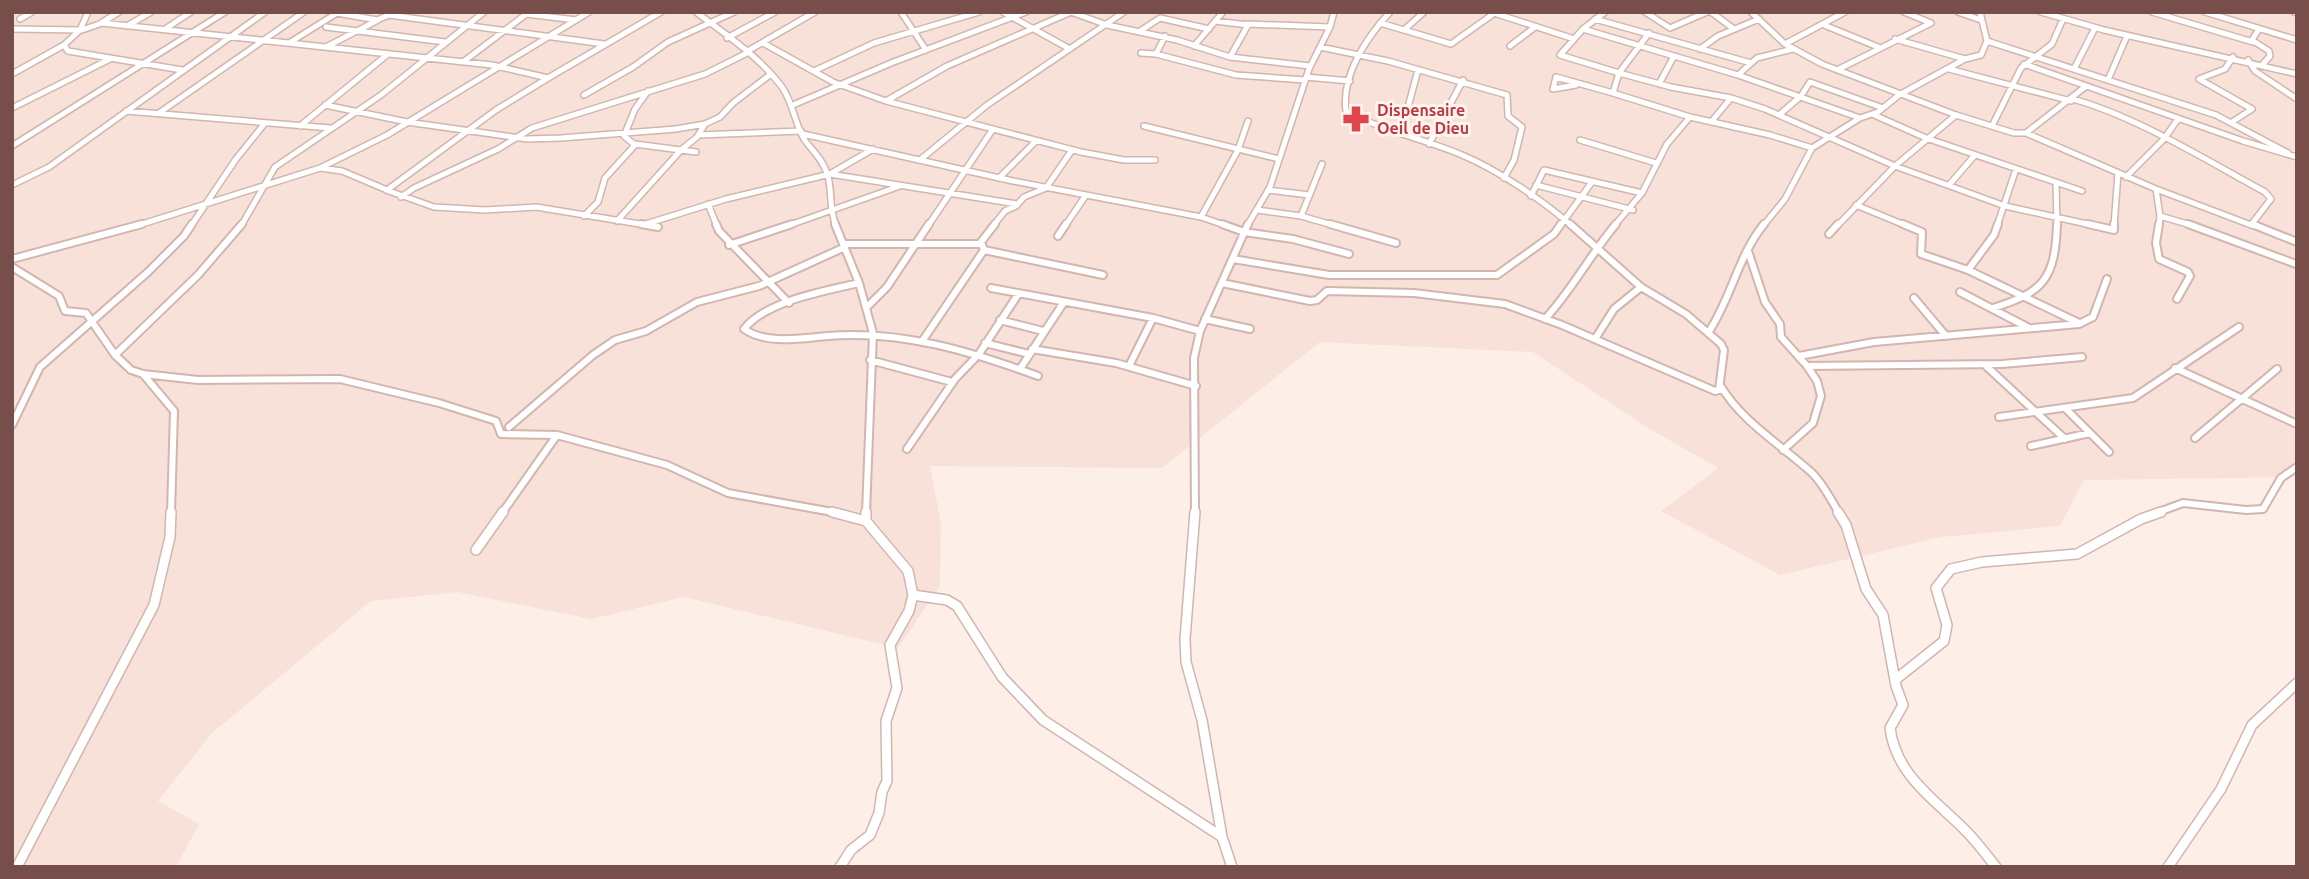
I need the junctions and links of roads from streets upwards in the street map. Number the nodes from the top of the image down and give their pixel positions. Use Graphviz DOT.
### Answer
graph roads {
  1 [pos="32,12"];
  2 [pos="88,12"];
  3 [pos="119,12"];
  4 [pos="151,12"];
  5 [pos="191,12"];
  6 [pos="225,12"];
  7 [pos="265,12"];
  8 [pos="304,12"];
  9 [pos="331,12"];
  10 [pos="440,12"];
  11 [pos="484,12"];
  12 [pos="589,12"];
  13 [pos="661,12"];
  14 [pos="696,12"];
  15 [pos="734,12"];
  16 [pos="775,12"];
  17 [pos="815,12"];
  18 [pos="901,12"];
  19 [pos="979,12"];
  20 [pos="1003,12"];
  21 [pos="1026,12"];
  22 [pos="1071,12"];
  23 [pos="1124,12"];
  24 [pos="1166,12"];
  25 [pos="1223,12"];
  26 [pos="1334,12"];
  27 [pos="1390,12"];
  28 [pos="1424,12"];
  29 [pos="1605,12"];
  30 [pos="1709,12"];
  31 [pos="1846,12"];
  32 [pos="1904,12"];
  33 [pos="1958,12"];
  34 [pos="1980,12"];
  35 [pos="2041,12"];
  36 [pos="2152,12"];
  37 [pos="2205,12"];
  38 [pos="337,13"];
  39 [pos="527,13"];
  40 [pos="1494,13"];
  41 [pos="1647,13"];
  42 [pos="1753,13"];
  43 [pos="2054,14"];
  44 [pos="2221,15"];
  45 [pos="1013,18"];
  46 [pos="1160,18"];
  47 [pos="20,19"];
  48 [pos="1595,19"];
  49 [pos="1759,19"];
  50 [pos="2063,19"];
  51 [pos="378,20"];
  52 [pos="434,20"];
  53 [pos="576,20"];
  54 [pos="1981,20"];
  55 [pos="1215,21"];
  56 [pos="102,23"];
  57 [pos="710,23"];
  58 [pos="1380,23"];
  59 [pos="466,24"];
  60 [pos="1107,24"];
  61 [pos="1246,24"];
  62 [pos="1824,25"];
  63 [pos="127,26"];
  64 [pos="326,27"];
  65 [pos="1330,27"];
  66 [pos="1535,27"];
  67 [pos="2095,28"];
  68 [pos="12,29"];
  69 [pos="164,29"];
  70 [pos="1034,29"];
  71 [pos="1209,29"];
  72 [pos="1583,29"];
  73 [pos="1734,29"];
  74 [pos="2259,29"];
  75 [pos="80,30"];
  76 [pos="505,30"];
  77 [pos="1404,30"];
  78 [pos="354,32"];
  79 [pos="913,32"];
  80 [pos="1140,32"];
  81 [pos="195,33"];
  82 [pos="1649,33"];
  83 [pos="551,35"];
  84 [pos="228,36"];
  85 [pos="1164,36"];
  86 [pos="2127,36"];
  87 [pos="727,38"];
  88 [pos="1574,39"];
  89 [pos="1895,39"];
  90 [pos="265,40"];
  91 [pos="2297,40"];
  92 [pos="1987,41"];
  93 [pos="445,42"];
  94 [pos="2253,42"];
  95 [pos="289,43"];
  96 [pos="763,43"];
  97 [pos="604,44"];
  98 [pos="1785,44"];
  99 [pos="64,45"];
  100 [pos="1510,46"];
  101 [pos="325,47"];
  102 [pos="1194,47"];
  103 [pos="1320,47"];
  104 [pos="1878,47"];
  105 [pos="1068,48"];
  106 [pos="1639,48"];
  107 [pos="1700,49"];
  108 [pos="1793,49"];
  109 [pos="926,50"];
  110 [pos="747,52"];
  111 [pos="388,54"];
  112 [pos="1141,54"];
  113 [pos="1156,54"];
  114 [pos="1360,54"];
  115 [pos="2034,55"];
  116 [pos="1230,57"];
  117 [pos="2233,57"];
  118 [pos="426,58"];
  119 [pos="1673,58"];
  120 [pos="111,59"];
  121 [pos="1965,59"];
  122 [pos="2248,60"];
  123 [pos="463,62"];
  124 [pos="1751,63"];
  125 [pos="143,64"];
  126 [pos="2024,64"];
  127 [pos="2263,64"];
  128 [pos="498,65"];
  129 [pos="1310,66"];
  130 [pos="1949,69"];
  131 [pos="2074,69"];
  132 [pos="182,70"];
  133 [pos="1418,70"];
  134 [pos="1837,70"];
  135 [pos="814,71"];
  136 [pos="1619,73"];
  137 [pos="12,74"];
  138 [pos="771,74"];
  139 [pos="2297,74"];
  140 [pos="1738,75"];
  141 [pos="548,78"];
  142 [pos="1306,78"];
  143 [pos="1463,80"];
  144 [pos="2108,80"];
  145 [pos="1350,81"];
  146 [pos="1659,84"];
  147 [pos="841,85"];
  148 [pos="1576,85"];
  149 [pos="2014,85"];
  150 [pos="2085,87"];
  151 [pos="649,90"];
  152 [pos="1613,93"];
  153 [pos="584,95"];
  154 [pos="1899,95"];
  155 [pos="1801,96"];
  156 [pos="1731,99"];
  157 [pos="2297,99"];
  158 [pos="2072,100"];
  159 [pos="886,101"];
  160 [pos="325,105"];
  161 [pos="793,105"];
  162 [pos="1408,107"];
  163 [pos="1883,107"];
  164 [pos="12,108"];
  165 [pos="126,111"];
  166 [pos="358,111"];
  167 [pos="159,113"];
  168 [pos="1872,114"];
  169 [pos="1779,115"];
  170 [pos="1956,115"];
  171 [pos="1690,117"];
  172 [pos="1860,118"];
  173 [pos="2178,119"];
  174 [pos="1248,121"];
  175 [pos="407,122"];
  176 [pos="969,122"];
  177 [pos="1711,122"];
  178 [pos="2232,122"];
  179 [pos="265,123"];
  180 [pos="705,124"];
  181 [pos="300,126"];
  182 [pos="1144,126"];
  183 [pos="1992,126"];
  184 [pos="331,128"];
  185 [pos="993,129"];
  186 [pos="466,131"];
  187 [pos="802,132"];
  188 [pos="625,133"];
  189 [pos="2026,134"];
  190 [pos="699,135"];
  191 [pos="517,137"];
  192 [pos="1832,138"];
  193 [pos="1926,138"];
  194 [pos="1580,139"];
  195 [pos="2164,139"];
  196 [pos="1036,141"];
  197 [pos="635,144"];
  198 [pos="1429,144"];
  199 [pos="12,146"];
  200 [pos="1812,148"];
  201 [pos="873,149"];
  202 [pos="681,150"];
  203 [pos="1072,150"];
  204 [pos="1238,150"];
  205 [pos="696,152"];
  206 [pos="2288,153"];
  207 [pos="1975,155"];
  208 [pos="2297,157"];
  209 [pos="921,159"];
  210 [pos="1279,159"];
  211 [pos="1155,160"];
  212 [pos="1656,163"];
  213 [pos="1322,164"];
  214 [pos="1895,166"];
  215 [pos="320,168"];
  216 [pos="2016,169"];
  217 [pos="964,170"];
  218 [pos="2118,173"];
  219 [pos="829,174"];
  220 [pos="2126,177"];
  221 [pos="999,178"];
  222 [pos="1504,178"];
  223 [pos="1592,182"];
  224 [pos="2056,182"];
  225 [pos="12,185"];
  226 [pos="1536,185"];
  227 [pos="901,186"];
  228 [pos="1949,186"];
  229 [pos="261,188"];
  230 [pos="1046,188"];
  231 [pos="2156,189"];
  232 [pos="386,190"];
  233 [pos="1268,190"];
  234 [pos="2082,191"];
  235 [pos="1642,192"];
  236 [pos="947,195"];
  237 [pos="1086,195"];
  238 [pos="1309,195"];
  239 [pos="1531,196"];
  240 [pos="401,197"];
  241 [pos="1581,198"];
  242 [pos="708,204"];
  243 [pos="1018,204"];
  244 [pos="1856,205"];
  245 [pos="204,206"];
  246 [pos="2005,206"];
  247 [pos="1257,210"];
  248 [pos="1630,210"];
  249 [pos="830,211"];
  250 [pos="584,216"];
  251 [pos="1301,216"];
  252 [pos="2160,216"];
  253 [pos="1201,217"];
  254 [pos="2055,218"];
  255 [pos="617,221"];
  256 [pos="1565,221"];
  257 [pos="643,225"];
  258 [pos="2251,225"];
  259 [pos="658,227"];
  260 [pos="1244,232"];
  261 [pos="1829,234"];
  262 [pos="1058,236"];
  263 [pos="2297,242"];
  264 [pos="916,243"];
  265 [pos="1396,243"];
  266 [pos="731,245"];
  267 [pos="844,246"];
  268 [pos="983,247"];
  269 [pos="1596,248"];
  270 [pos="1748,251"];
  271 [pos="1349,254"];
  272 [pos="12,258"];
  273 [pos="1233,258"];
  274 [pos="2296,264"];
  275 [pos="12,267"];
  276 [pos="1968,270"];
  277 [pos="1103,275"];
  278 [pos="2107,279"];
  279 [pos="769,282"];
  280 [pos="1222,282"];
  281 [pos="859,283"];
  282 [pos="1641,287"];
  283 [pos="991,288"];
  284 [pos="1960,292"];
  285 [pos="1019,293"];
  286 [pos="2025,297"];
  287 [pos="1913,298"];
  288 [pos="2177,299"];
  289 [pos="1064,302"];
  290 [pos="789,303"];
  291 [pos="867,307"];
  292 [pos="1993,308"];
  293 [pos="1153,318"];
  294 [pos="1205,318"];
  295 [pos="1545,319"];
  296 [pos="91,320"];
  297 [pos="1000,320"];
  298 [pos="2079,324"];
  299 [pos="2238,327"];
  300 [pos="2029,328"];
  301 [pos="1250,329"];
  302 [pos="1044,331"];
  303 [pos="1200,331"];
  304 [pos="873,333"];
  305 [pos="1708,333"];
  306 [pos="1945,336"];
  307 [pos="1595,339"];
  308 [pos="923,340"];
  309 [pos="985,343"];
  310 [pos="1030,352"];
  311 [pos="979,354"];
  312 [pos="115,355"];
  313 [pos="1799,356"];
  314 [pos="2081,357"];
  315 [pos="870,360"];
  316 [pos="1985,365"];
  317 [pos="1129,366"];
  318 [pos="1807,366"];
  319 [pos="2175,368"];
  320 [pos="1020,369"];
  321 [pos="2277,369"];
  322 [pos="143,374"];
  323 [pos="1038,376"];
  324 [pos="952,382"];
  325 [pos="1720,385"];
  326 [pos="1196,386"];
  327 [pos="2243,398"];
  328 [pos="2065,408"];
  329 [pos="2036,412"];
  330 [pos="1999,417"];
  331 [pos="496,421"];
  332 [pos="2297,424"];
  333 [pos="12,425"];
  334 [pos="509,427"];
  335 [pos="524,433"];
  336 [pos="2090,433"];
  337 [pos="557,435"];
  338 [pos="2195,438"];
  339 [pos="2065,439"];
  340 [pos="2031,446"];
  341 [pos="907,449"];
  342 [pos="1783,450"];
  343 [pos="2109,452"];
  344 [pos="2297,467"];
  345 [pos="866,522"];
  346 [pos="476,550"];
  347 [pos="913,595"];
  348 [pos="1895,680"];
  349 [pos="2297,683"];
  350 [pos="1222,837"];
  351 [pos="17,867"];
  352 [pos="840,867"];
  353 [pos="1232,867"];
  354 [pos="1996,867"];
  355 [pos="2168,867"];
  1 -- 47 [label="street"];
  2 -- 75 [label="street"];
  3 -- 56 [label="street"];
  4 -- 63 [label="street"];
  5 -- 69 [label="street"];
  6 -- 81 [label="street"];
  7 -- 84 [label="street"];
  8 -- 90 [label="street"];
  9 -- 38 [label="street"];
  10 -- 52 [label="street"];
  11 -- 59 [label="street"];
  12 -- 53 [label="street"];
  13 -- 97 [label="street"];
  14 -- 57 [label="street"];
  15 -- 57 [label="street"];
  16 -- 87 [label="street"];
  17 -- 96 [label="street"];
  18 -- 79 [label="street"];
  19 -- 79 [label="street"];
  20 -- 45 [label="street"];
  21 -- 45 [label="street"];
  22 -- 60 [label="street"];
  22 -- 70 [label="street"];
  23 -- 60 [label="street"];
  24 -- 46 [label="street"];
  25 -- 55 [label="street"];
  26 -- 65 [label="street"];
  27 -- 58 [label="street"];
  28 -- 77 [label="street"];
  29 -- 48 [label="street"];
  30 -- 41 [label="street"];
  30 -- 73 [label="street"];
  31 -- 62 [label="street"];
  32 -- 89 [label="street"];
  33 -- 54 [label="street"];
  34 -- 54 [label="street"];
  35 -- 43 [label="street"];
  36 -- 94 [label="street"];
  37 -- 44 [label="street"];
  38 -- 51 [label="street"];
  38 -- 95 [label="street"];
  39 -- 53 [label="street"];
  39 -- 76 [label="street"];
  40 -- 66 [label="street"];
  40 -- 77 [label="street"];
  42 -- 49 [label="street"];
  43 -- 50 [label="street"];
  44 -- 74 [label="street"];
  45 -- 70 [label="street"];
  45 -- 109 [label="street"];
  46 -- 71 [label="street"];
  46 -- 80 [label="street"];
  48 -- 72 [label="street"];
  48 -- 82 [label="street"];
  49 -- 73 [label="street"];
  49 -- 98 [label="street"];
  50 -- 67 [label="street"];
  50 -- 115 [label="street"];
  51 -- 52 [label="street"];
  51 -- 78 [label="street"];
  52 -- 59 [label="street"];
  53 -- 83 [label="street"];
  54 -- 92 [label="street"];
  55 -- 61 [label="street"];
  55 -- 71 [label="street"];
  56 -- 63 [label="street"];
  56 -- 75 [label="street"];
  57 -- 87 [label="street"];
  57 -- 153 [label="street"];
  58 -- 77 [label="street"];
  58 -- 114 [label="street"];
  59 -- 76 [label="street"];
  59 -- 93 [label="street"];
  60 -- 80 [label="street"];
  60 -- 105 [label="street"];
  61 -- 65 [label="street"];
  61 -- 116 [label="street"];
  62 -- 98 [label="street"];
  62 -- 104 [label="street"];
  63 -- 69 [label="street"];
  64 -- 78 [label="street"];
  65 -- 103 [label="street"];
  66 -- 88 [label="street"];
  66 -- 100 [label="street"];
  67 -- 86 [label="street"];
  67 -- 131 [label="street"];
  68 -- 75 [label="street"];
  69 -- 81 [label="street"];
  70 -- 105 [label="street"];
  70 -- 159 [label="street"];
  71 -- 102 [label="street"];
  72 -- 88 [label="street"];
  72 -- 106 [label="street"];
  73 -- 107 [label="street"];
  74 -- 91 [label="street"];
  74 -- 94 [label="street"];
  75 -- 99 [label="street"];
  76 -- 83 [label="street"];
  76 -- 123 [label="street"];
  78 -- 93 [label="street"];
  78 -- 101 [label="street"];
  79 -- 109 [label="street"];
  79 -- 135 [label="street"];
  80 -- 85 [label="street"];
  81 -- 84 [label="street"];
  81 -- 125 [label="street"];
  82 -- 106 [label="street"];
  82 -- 107 [label="street"];
  83 -- 97 [label="street"];
  83 -- 128 [label="street"];
  84 -- 90 [label="street"];
  84 -- 132 [label="street"];
  85 -- 102 [label="street"];
  85 -- 113 [label="street"];
  86 -- 117 [label="street"];
  86 -- 144 [label="street"];
  87 -- 110 [label="street"];
  88 -- 136 [label="street"];
  89 -- 104 [label="street"];
  89 -- 121 [label="street"];
  90 -- 95 [label="street"];
  90 -- 167 [label="street"];
  92 -- 115 [label="street"];
  92 -- 121 [label="street"];
  93 -- 118 [label="street"];
  94 -- 127 [label="street"];
  95 -- 101 [label="street"];
  96 -- 110 [label="street"];
  96 -- 135 [label="street"];
  97 -- 141 [label="street"];
  98 -- 108 [label="street"];
  99 -- 120 [label="street"];
  99 -- 137 [label="street"];
  101 -- 111 [label="street"];
  102 -- 116 [label="street"];
  103 -- 114 [label="street"];
  103 -- 129 [label="street"];
  104 -- 134 [label="street"];
  105 -- 176 [label="street"];
  106 -- 119 [label="street"];
  106 -- 136 [label="street"];
  107 -- 124 [label="street"];
  108 -- 124 [label="street"];
  108 -- 134 [label="street"];
  109 -- 147 [label="street"];
  110 -- 138 [label="street"];
  110 -- 151 [label="street"];
  111 -- 118 [label="street"];
  111 -- 160 [label="street"];
  112 -- 113 [label="street"];
  113 -- 142 [label="street"];
  114 -- 133 [label="street"];
  114 -- 145 [label="street"];
  115 -- 126 [label="street"];
  115 -- 131 [label="street"];
  116 -- 129 [label="street"];
  117 -- 122 [label="street"];
  117 -- 178 [label="street"];
  118 -- 123 [label="street"];
  118 -- 166 [label="street"];
  119 -- 140 [label="street"];
  119 -- 146 [label="street"];
  120 -- 125 [label="street"];
  120 -- 164 [label="street"];
  121 -- 130 [label="street"];
  122 -- 127 [label="street"];
  122 -- 157 [label="street"];
  123 -- 128 [label="street"];
  124 -- 140 [label="street"];
  125 -- 132 [label="street"];
  125 -- 199 [label="street"];
  126 -- 149 [label="street"];
  126 -- 150 [label="street"];
  127 -- 139 [label="street"];
  128 -- 141 [label="street"];
  128 -- 175 [label="street"];
  129 -- 142 [label="street"];
  130 -- 149 [label="street"];
  130 -- 154 [label="street"];
  131 -- 144 [label="street"];
  132 -- 165 [label="street"];
  133 -- 143 [label="street"];
  133 -- 162 [label="street"];
  134 -- 154 [label="street"];
  135 -- 147 [label="street"];
  136 -- 146 [label="street"];
  136 -- 152 [label="street"];
  138 -- 161 [label="street"];
  138 -- 180 [label="street"];
  140 -- 155 [label="street"];
  141 -- 186 [label="street"];
  142 -- 145 [label="street"];
  142 -- 210 [label="street"];
  143 -- 198 [label="street"];
  143 -- 222 [label="street"];
  144 -- 178 [label="street"];
  145 -- 198 [label="street"];
  146 -- 156 [label="street"];
  147 -- 159 [label="street"];
  147 -- 161 [label="street"];
  148 -- 152 [label="street"];
  149 -- 158 [label="street"];
  149 -- 183 [label="street"];
  150 -- 158 [label="street"];
  150 -- 173 [label="street"];
  151 -- 188 [label="street"];
  151 -- 191 [label="street"];
  152 -- 171 [label="street"];
  154 -- 163 [label="street"];
  154 -- 170 [label="street"];
  155 -- 163 [label="street"];
  155 -- 169 [label="street"];
  155 -- 172 [label="street"];
  156 -- 169 [label="street"];
  156 -- 177 [label="street"];
  158 -- 189 [label="street"];
  158 -- 195 [label="street"];
  159 -- 176 [label="street"];
  160 -- 166 [label="street"];
  160 -- 181 [label="street"];
  161 -- 187 [label="street"];
  163 -- 168 [label="street"];
  165 -- 167 [label="street"];
  165 -- 225 [label="street"];
  166 -- 175 [label="street"];
  166 -- 184 [label="street"];
  167 -- 179 [label="street"];
  168 -- 172 [label="street"];
  168 -- 193 [label="street"];
  169 -- 192 [label="street"];
  170 -- 183 [label="street"];
  170 -- 193 [label="street"];
  171 -- 177 [label="street"];
  171 -- 212 [label="street"];
  172 -- 192 [label="street"];
  173 -- 195 [label="street"];
  173 -- 206 [label="street"];
  174 -- 204 [label="street"];
  175 -- 186 [label="street"];
  175 -- 215 [label="street"];
  176 -- 185 [label="street"];
  176 -- 209 [label="street"];
  177 -- 200 [label="street"];
  178 -- 206 [label="street"];
  179 -- 181 [label="street"];
  179 -- 245 [label="street"];
  180 -- 188 [label="street"];
  180 -- 190 [label="street"];
  181 -- 184 [label="street"];
  182 -- 204 [label="street"];
  183 -- 189 [label="street"];
  184 -- 229 [label="street"];
  185 -- 196 [label="street"];
  185 -- 217 [label="street"];
  186 -- 191 [label="street"];
  186 -- 232 [label="street"];
  187 -- 190 [label="street"];
  187 -- 201 [label="street"];
  187 -- 219 [label="street"];
  188 -- 191 [label="street"];
  188 -- 197 [label="street"];
  189 -- 218 [label="street"];
  190 -- 202 [label="street"];
  191 -- 240 [label="street"];
  192 -- 200 [label="street"];
  192 -- 214 [label="street"];
  193 -- 207 [label="street"];
  193 -- 214 [label="street"];
  194 -- 212 [label="street"];
  195 -- 220 [label="street"];
  195 -- 258 [label="street"];
  196 -- 203 [label="street"];
  196 -- 221 [label="street"];
  197 -- 202 [label="street"];
  197 -- 250 [label="street"];
  198 -- 222 [label="street"];
  200 -- 270 [label="street"];
  201 -- 209 [label="street"];
  201 -- 219 [label="street"];
  202 -- 205 [label="street"];
  202 -- 255 [label="street"];
  203 -- 211 [label="street"];
  203 -- 230 [label="street"];
  204 -- 210 [label="street"];
  204 -- 253 [label="street"];
  206 -- 208 [label="street"];
  207 -- 216 [label="street"];
  207 -- 228 [label="street"];
  209 -- 217 [label="street"];
  210 -- 233 [label="street"];
  212 -- 235 [label="street"];
  213 -- 238 [label="street"];
  214 -- 228 [label="street"];
  214 -- 244 [label="street"];
  215 -- 229 [label="street"];
  215 -- 232 [label="street"];
  216 -- 224 [label="street"];
  216 -- 246 [label="street"];
  217 -- 221 [label="street"];
  217 -- 236 [label="street"];
  218 -- 220 [label="street"];
  218 -- 254 [label="street"];
  219 -- 227 [label="street"];
  219 -- 242 [label="street"];
  219 -- 249 [label="street"];
  220 -- 231 [label="street"];
  221 -- 230 [label="street"];
  222 -- 239 [label="street"];
  223 -- 226 [label="street"];
  223 -- 235 [label="street"];
  223 -- 241 [label="street"];
  224 -- 234 [label="street"];
  224 -- 254 [label="street"];
  226 -- 239 [label="street"];
  226 -- 241 [label="street"];
  227 -- 236 [label="street"];
  227 -- 249 [label="street"];
  228 -- 246 [label="street"];
  229 -- 245 [label="street"];
  229 -- 312 [label="street"];
  230 -- 237 [label="street"];
  230 -- 243 [label="street"];
  231 -- 252 [label="street"];
  231 -- 258 [label="street"];
  232 -- 240 [label="street"];
  233 -- 238 [label="street"];
  233 -- 247 [label="street"];
  235 -- 248 [label="street"];
  236 -- 243 [label="street"];
  236 -- 264 [label="street"];
  237 -- 253 [label="street"];
  237 -- 262 [label="street"];
  238 -- 251 [label="street"];
  239 -- 256 [label="street"];
  240 -- 250 [label="street"];
  241 -- 248 [label="street"];
  241 -- 256 [label="street"];
  242 -- 257 [label="street"];
  242 -- 266 [label="street"];
  243 -- 268 [label="street"];
  244 -- 261 [label="street"];
  244 -- 276 [label="street"];
  245 -- 272 [label="street"];
  245 -- 296 [label="street"];
  246 -- 254 [label="street"];
  246 -- 276 [label="street"];
  247 -- 251 [label="street"];
  247 -- 260 [label="street"];
  248 -- 269 [label="street"];
  249 -- 266 [label="street"];
  249 -- 267 [label="street"];
  250 -- 255 [label="street"];
  251 -- 265 [label="street"];
  252 -- 274 [label="street"];
  252 -- 288 [label="street"];
  253 -- 260 [label="street"];
  254 -- 286 [label="street"];
  255 -- 257 [label="street"];
  256 -- 269 [label="street"];
  256 -- 273 [label="street"];
  257 -- 259 [label="street"];
  258 -- 263 [label="street"];
  260 -- 271 [label="street"];
  260 -- 273 [label="street"];
  264 -- 267 [label="street"];
  264 -- 268 [label="street"];
  264 -- 291 [label="street"];
  266 -- 279 [label="street"];
  267 -- 279 [label="street"];
  267 -- 281 [label="street"];
  268 -- 277 [label="street"];
  268 -- 308 [label="street"];
  269 -- 282 [label="street"];
  269 -- 295 [label="street"];
  270 -- 305 [label="street"];
  270 -- 313 [label="street"];
  273 -- 280 [label="street"];
  275 -- 296 [label="street"];
  276 -- 286 [label="street"];
  278 -- 298 [label="street"];
  279 -- 290 [label="street"];
  279 -- 334 [label="street"];
  280 -- 294 [label="street"];
  280 -- 295 [label="street"];
  281 -- 290 [label="street"];
  281 -- 291 [label="street"];
  282 -- 305 [label="street"];
  282 -- 307 [label="street"];
  283 -- 285 [label="street"];
  284 -- 292 [label="street"];
  285 -- 289 [label="street"];
  285 -- 297 [label="street"];
  286 -- 292 [label="street"];
  286 -- 298 [label="street"];
  287 -- 306 [label="street"];
  289 -- 293 [label="street"];
  289 -- 302 [label="street"];
  290 -- 304 [label="street"];
  291 -- 304 [label="street"];
  292 -- 300 [label="street"];
  293 -- 303 [label="street"];
  293 -- 317 [label="street"];
  294 -- 301 [label="street"];
  294 -- 303 [label="street"];
  295 -- 307 [label="street"];
  296 -- 312 [label="street"];
  296 -- 333 [label="street"];
  297 -- 302 [label="street"];
  297 -- 309 [label="street"];
  298 -- 300 [label="street"];
  299 -- 319 [label="street"];
  300 -- 306 [label="street"];
  302 -- 310 [label="street"];
  303 -- 326 [label="street"];
  304 -- 308 [label="street"];
  304 -- 315 [label="street"];
  305 -- 325 [label="street"];
  306 -- 313 [label="street"];
  307 -- 325 [label="street"];
  308 -- 311 [label="street"];
  309 -- 310 [label="street"];
  309 -- 311 [label="street"];
  310 -- 317 [label="street"];
  310 -- 320 [label="street"];
  311 -- 320 [label="street"];
  311 -- 324 [label="street"];
  312 -- 322 [label="street"];
  313 -- 318 [label="street"];
  314 -- 316 [label="street"];
  315 -- 324 [label="street"];
  315 -- 345 [label="street"];
  316 -- 318 [label="street"];
  316 -- 329 [label="street"];
  317 -- 326 [label="street"];
  318 -- 342 [label="street"];
  319 -- 327 [label="street"];
  319 -- 328 [label="street"];
  320 -- 323 [label="street"];
  321 -- 327 [label="street"];
  322 -- 331 [label="street"];
  322 -- 351 [label="street"];
  324 -- 341 [label="street"];
  325 -- 342 [label="street"];
  326 -- 350 [label="street"];
  327 -- 332 [label="street"];
  327 -- 338 [label="street"];
  328 -- 329 [label="street"];
  328 -- 336 [label="street"];
  329 -- 330 [label="street"];
  329 -- 339 [label="street"];
  331 -- 334 [label="street"];
  331 -- 335 [label="street"];
  334 -- 335 [label="street"];
  335 -- 337 [label="street"];
  336 -- 339 [label="street"];
  336 -- 343 [label="street"];
  337 -- 345 [label="street"];
  337 -- 346 [label="street"];
  339 -- 340 [label="street"];
  342 -- 348 [label="street"];
  344 -- 348 [label="street"];
  345 -- 347 [label="street"];
  347 -- 350 [label="street"];
  347 -- 352 [label="street"];
  348 -- 354 [label="street"];
  349 -- 355 [label="street"];
  350 -- 353 [label="street"];
}
